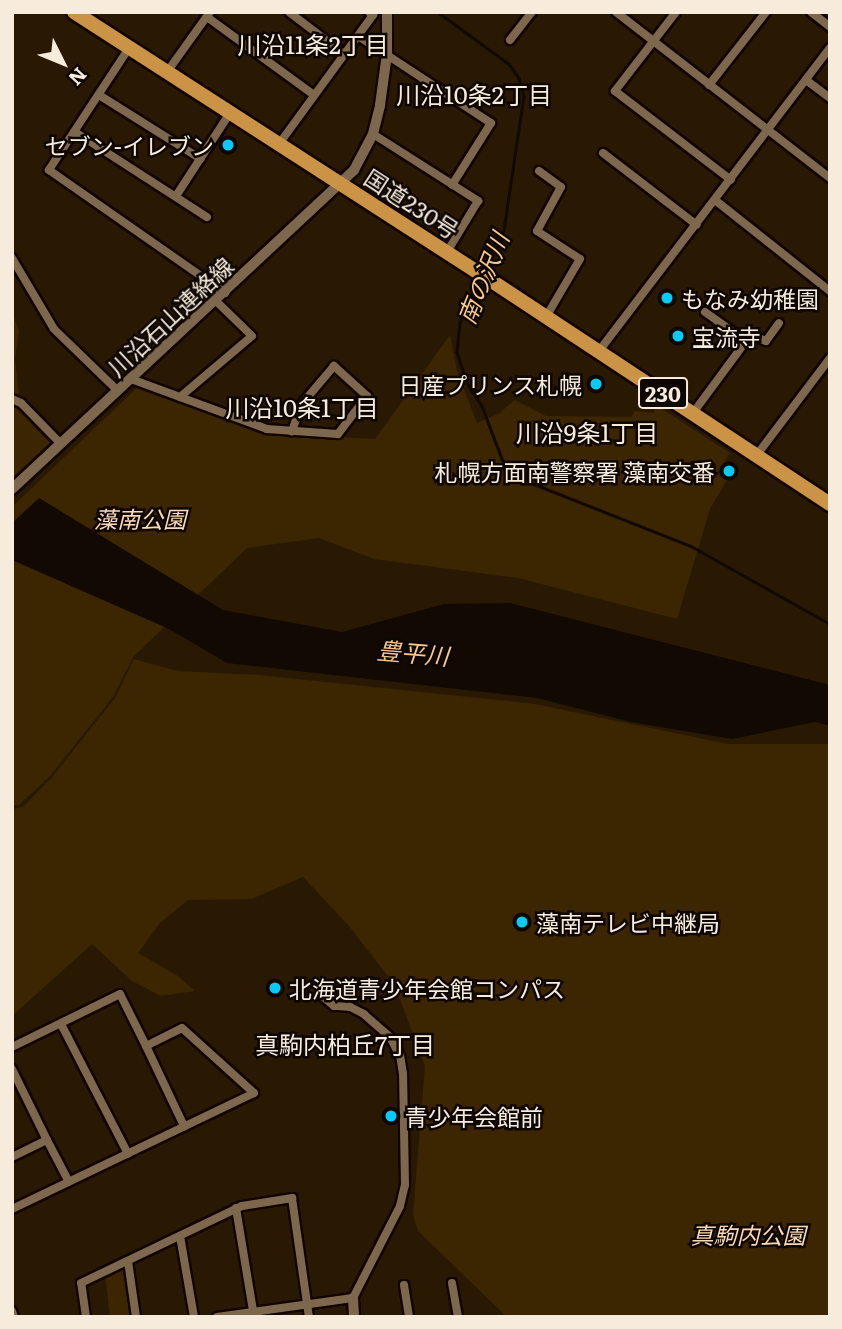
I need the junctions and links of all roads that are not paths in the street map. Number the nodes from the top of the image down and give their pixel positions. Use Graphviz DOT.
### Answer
graph roads {
  1 [pos="289,12"];
  2 [pos="369,12"];
  3 [pos="387,12"];
  4 [pos="532,12"];
  5 [pos="616,12"];
  6 [pos="676,12"];
  7 [pos="765,12"];
  8 [pos="811,12"];
  9 [pos="80,14"];
  10 [pos="209,15"];
  11 [pos="830,27"];
  12 [pos="358,36"];
  13 [pos="510,40"];
  14 [pos="653,42"];
  15 [pos="830,47"];
  16 [pos="129,48"];
  17 [pos="344,54"];
  18 [pos="387,54"];
  19 [pos="167,72"];
  20 [pos="806,80"];
  21 [pos="709,85"];
  22 [pos="99,95"];
  23 [pos="314,95"];
  24 [pos="830,99"];
  25 [pos="230,113"];
  26 [pos="767,130"];
  27 [pos="75,132"];
  28 [pos="373,135"];
  29 [pos="279,144"];
  30 [pos="603,153"];
  31 [pos="201,159"];
  32 [pos="540,171"];
  33 [pos="830,178"];
  34 [pos="730,180"];
  35 [pos="340,184"];
  36 [pos="452,185"];
  37 [pos="176,197"];
  38 [pos="715,200"];
  39 [pos="207,217"];
  40 [pos="697,225"];
  41 [pos="446,252"];
  42 [pos="13,261"];
  43 [pos="830,291"];
  44 [pos="225,293"];
  45 [pos="216,301"];
  46 [pos="705,312"];
  47 [pos="546,317"];
  48 [pos="779,323"];
  49 [pos="746,341"];
  50 [pos="599,351"];
  51 [pos="830,358"];
  52 [pos="131,379"];
  53 [pos="118,391"];
  54 [pos="180,397"];
  55 [pos="12,399"];
  56 [pos="693,413"];
  57 [pos="292,431"];
  58 [pos="61,444"];
  59 [pos="756,456"];
  60 [pos="12,489"];
  61 [pos="830,504"];
  62 [pos="322,996"];
  63 [pos="61,1024"];
  64 [pos="146,1046"];
  65 [pos="12,1047"];
  66 [pos="12,1069"];
  67 [pos="184,1126"];
  68 [pos="47,1140"];
  69 [pos="128,1154"];
  70 [pos="12,1157"];
  71 [pos="69,1182"];
  72 [pos="236,1208"];
  73 [pos="12,1209"];
  74 [pos="180,1236"];
  75 [pos="128,1261"];
  76 [pos="452,1283"];
  77 [pos="404,1284"];
  78 [pos="353,1298"];
  79 [pos="307,1304"];
  80 [pos="12,1311"];
  81 [pos="254,1314"];
  82 [pos="15,1317"];
  83 [pos="86,1317"];
  84 [pos="136,1317"];
  85 [pos="194,1317"];
  86 [pos="217,1317"];
  87 [pos="309,1317"];
  88 [pos="354,1317"];
  89 [pos="409,1317"];
  90 [pos="458,1317"];
  1 -- 17 [label="street"];
  2 -- 12 [label="street"];
  3 -- 18 [label="street, 川沿石山連絡線"];
  4 -- 13 [label="street"];
  5 -- 14 [label="street"];
  6 -- 14 [label="street"];
  7 -- 21 [label="street"];
  8 -- 11 [label="street"];
  9 -- 16 [label="highway, 国道230号 / 230"];
  10 -- 19 [label="street"];
  10 -- 23 [label="street"];
  12 -- 17 [label="street"];
  12 -- 18 [label="street"];
  14 -- 21 [label="street"];
  14 -- 34 [label="street"];
  15 -- 20 [label="street"];
  16 -- 19 [label="highway, 国道230号 / 230"];
  16 -- 22 [label="street"];
  17 -- 23 [label="street"];
  18 -- 28 [label="street, 川沿石山連絡線"];
  18 -- 36 [label="street"];
  19 -- 25 [label="highway, 国道230号 / 230"];
  20 -- 24 [label="street"];
  20 -- 26 [label="street"];
  21 -- 26 [label="street"];
  22 -- 27 [label="street"];
  22 -- 31 [label="street"];
  23 -- 29 [label="street"];
  25 -- 29 [label="highway, 国道230号 / 230"];
  25 -- 31 [label="street"];
  26 -- 33 [label="street"];
  26 -- 34 [label="street"];
  27 -- 37 [label="street"];
  27 -- 44 [label="street"];
  28 -- 35 [label="street, 川沿石山連絡線"];
  28 -- 36 [label="street"];
  29 -- 35 [label="highway, 国道230号 / 230"];
  30 -- 40 [label="street"];
  31 -- 37 [label="street"];
  32 -- 47 [label="street"];
  34 -- 38 [label="street"];
  35 -- 41 [label="highway, 国道230号 / 230"];
  35 -- 44 [label="street, 川沿石山連絡線"];
  36 -- 41 [label="street"];
  37 -- 39 [label="street"];
  38 -- 40 [label="street"];
  38 -- 43 [label="street"];
  40 -- 50 [label="street"];
  41 -- 47 [label="highway, 国道230号 / 230"];
  42 -- 53 [label="street"];
  44 -- 45 [label="street, 川沿石山連絡線"];
  45 -- 52 [label="street, 川沿石山連絡線"];
  45 -- 54 [label="street"];
  46 -- 49 [label="street"];
  47 -- 50 [label="highway, 国道230号 / 230"];
  48 -- 49 [label="street"];
  49 -- 56 [label="street"];
  50 -- 56 [label="highway, 国道230号 / 230"];
  51 -- 59 [label="street"];
  52 -- 53 [label="street, 川沿石山連絡線"];
  52 -- 54 [label="street"];
  53 -- 58 [label="street, 川沿石山連絡線"];
  54 -- 57 [label="street"];
  55 -- 58 [label="street"];
  56 -- 59 [label="highway, 国道230号 / 230"];
  57 -- 57 [label="street"];
  58 -- 60 [label="street, 川沿石山連絡線"];
  59 -- 61 [label="highway, 国道230号 / 230"];
  62 -- 78 [label="street"];
  63 -- 64 [label="street"];
  63 -- 65 [label="street"];
  63 -- 69 [label="street"];
  64 -- 67 [label="street"];
  64 -- 67 [label="street"];
  66 -- 68 [label="street"];
  67 -- 69 [label="street"];
  68 -- 70 [label="street"];
  68 -- 71 [label="street"];
  69 -- 71 [label="street"];
  71 -- 73 [label="street"];
  72 -- 74 [label="street"];
  72 -- 79 [label="street"];
  72 -- 81 [label="street"];
  74 -- 75 [label="street"];
  74 -- 85 [label="street"];
  75 -- 83 [label="street"];
  75 -- 84 [label="street"];
  76 -- 90 [label="street"];
  77 -- 89 [label="street"];
  78 -- 79 [label="street"];
  78 -- 88 [label="street"];
  79 -- 81 [label="street"];
  79 -- 87 [label="street"];
  80 -- 82 [label="street"];
  81 -- 86 [label="street"];
}
